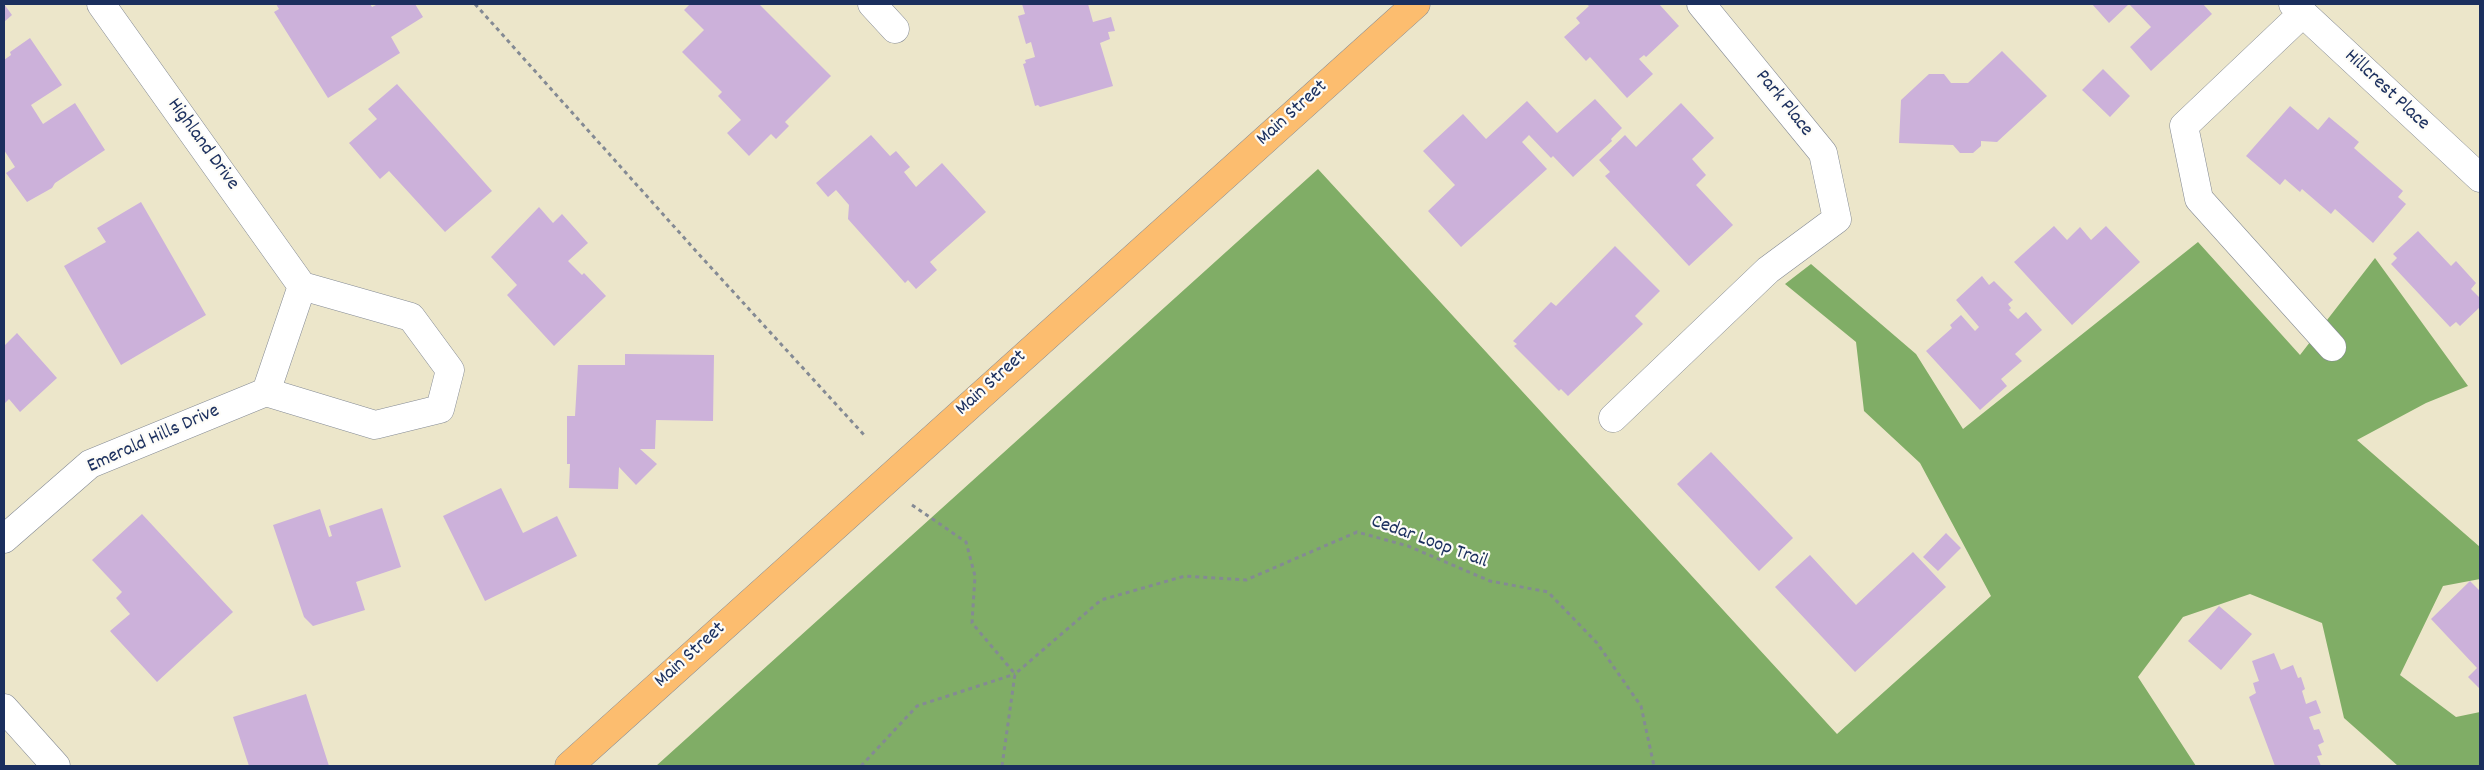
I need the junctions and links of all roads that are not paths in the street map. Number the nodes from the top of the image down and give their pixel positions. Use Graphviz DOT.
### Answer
graph roads {
  1 [pos="101,4"];
  2 [pos="872,4"];
  3 [pos="1416,4"];
  4 [pos="1701,4"];
  5 [pos="2298,9"];
  6 [pos="895,28"];
  7 [pos="2480,178"];
  8 [pos="302,286"];
  9 [pos="2332,347"];
  10 [pos="266,392"];
  11 [pos="1613,418"];
  12 [pos="4,539"];
  13 [pos="4,708"];
  14 [pos="56,766"];
  15 [pos="568,766"];
  1 -- 8 [label="street, Highland Drive"];
  2 -- 6 [label="street"];
  3 -- 15 [label="main road, Main Street"];
  4 -- 11 [label="street, Park Place"];
  5 -- 7 [label="street, Hillcrest Place"];
  5 -- 9 [label="street"];
  8 -- 10 [label="street"];
  8 -- 10 [label="street"];
  10 -- 12 [label="street, Emerald Hills Drive"];
  13 -- 14 [label="street"];
}
